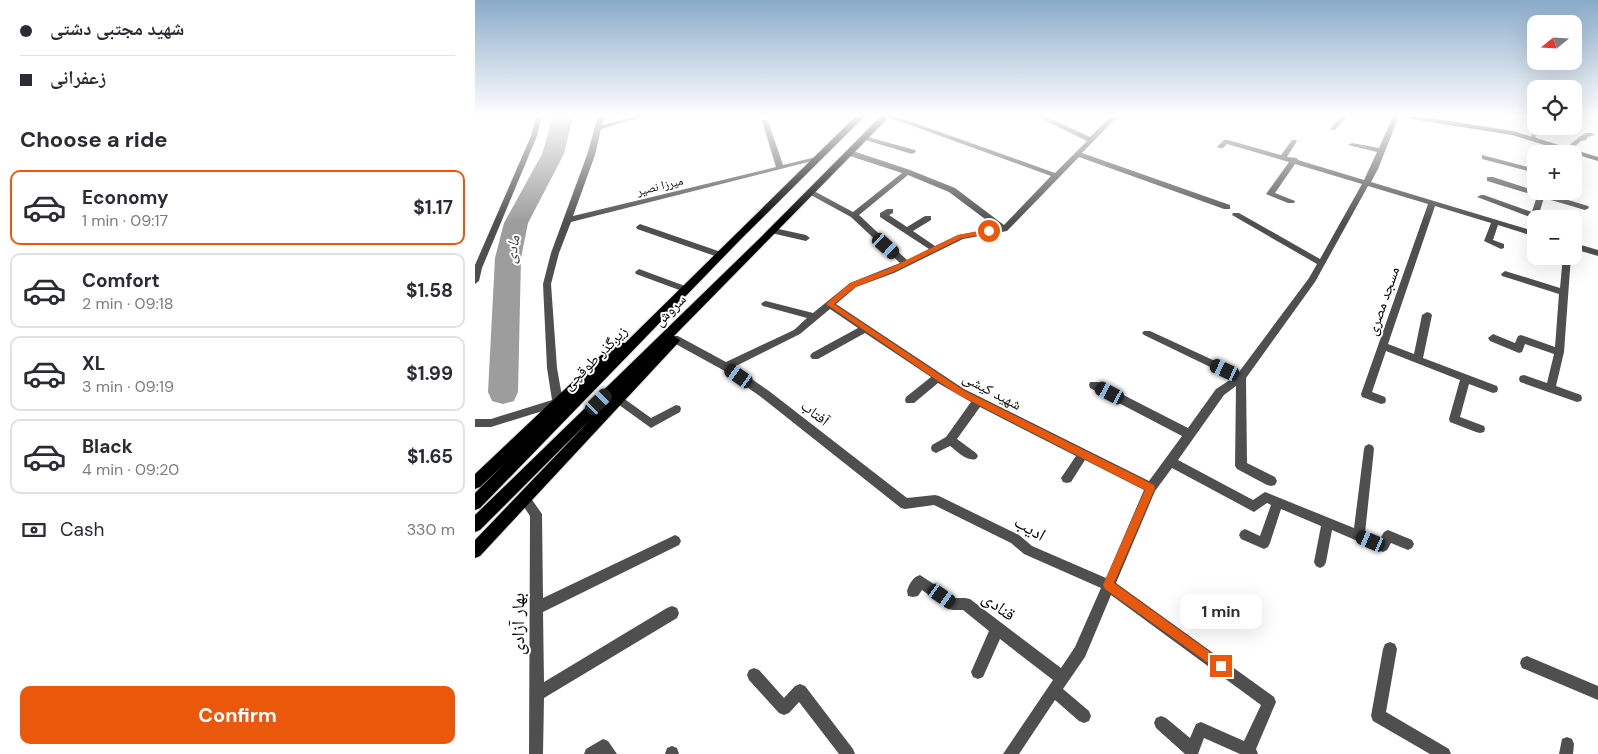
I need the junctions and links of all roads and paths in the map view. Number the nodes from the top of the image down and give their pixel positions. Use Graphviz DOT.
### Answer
graph roads {
  1 [pos="527,151"];
  2 [pos="592,151"];
  3 [pos="775,151"];
  4 [pos="825,151"];
  5 [pos="987,151"];
  6 [pos="1081,151"];
  7 [pos="1262,151"];
  8 [pos="1287,151"];
  9 [pos="1381,151"];
  10 [pos="850,153"];
  11 [pos="1582,153"];
  12 [pos="1078,154"];
  13 [pos="1283,157"];
  14 [pos="1485,157"];
  15 [pos="1598,159"];
  16 [pos="816,160"];
  17 [pos="1294,160"];
  18 [pos="780,168"];
  19 [pos="1527,169"];
  20 [pos="907,172"];
  21 [pos="1057,176"];
  22 [pos="1490,179"];
  23 [pos="1367,182"];
  24 [pos="1527,189"];
  25 [pos="811,193"];
  26 [pos="1481,197"];
  27 [pos="1562,200"];
  28 [pos="1291,201"];
  29 [pos="1433,202"];
  30 [pos="1227,207"];
  31 [pos="1585,208"];
  32 [pos="890,211"];
  33 [pos="1527,213"];
  34 [pos="854,215"];
  35 [pos="1236,215"];
  36 [pos="928,218"];
  37 [pos="567,220"];
  38 [pos="1495,222"];
  39 [pos="640,227"];
  40 [pos="1004,229"];
  41 [pos="774,231"];
  42 [pos="907,231"];
  43 [pos="1527,231"];
  44 [pos="738,236"];
  45 [pos="806,238"];
  46 [pos="763,241"];
  47 [pos="1501,246"];
  48 [pos="934,248"];
  49 [pos="1582,248"];
  50 [pos="1598,253"];
  51 [pos="718,254"];
  52 [pos="905,263"];
  53 [pos="1321,263"];
  54 [pos="1566,265"];
  55 [pos="639,272"];
  56 [pos="1505,274"];
  57 [pos="475,281"];
  58 [pos="682,288"];
  59 [pos="1564,292"];
  60 [pos="766,304"];
  61 [pos="829,304"];
  62 [pos="1427,314"];
  63 [pos="814,317"];
  64 [pos="865,328"];
  65 [pos="1147,333"];
  66 [pos="1493,338"];
  67 [pos="675,339"];
  68 [pos="1383,346"];
  69 [pos="1559,352"];
  70 [pos="815,356"];
  71 [pos="1418,359"];
  72 [pos="726,367"];
  73 [pos="939,377"];
  74 [pos="1241,378"];
  75 [pos="1465,378"];
  76 [pos="1524,379"];
  77 [pos="1094,385"];
  78 [pos="1551,388"];
  79 [pos="1493,389"];
  80 [pos="1577,398"];
  81 [pos="619,399"];
  82 [pos="910,400"];
  83 [pos="1381,400"];
  84 [pos="978,401"];
  85 [pos="558,402"];
  86 [pos="676,409"];
  87 [pos="475,423"];
  88 [pos="1481,429"];
  89 [pos="1189,434"];
  90 [pos="950,440"];
  91 [pos="936,448"];
  92 [pos="1369,449"];
  93 [pos="1083,455"];
  94 [pos="972,456"];
  95 [pos="1170,461"];
  96 [pos="1067,478"];
  97 [pos="1271,482"];
  98 [pos="475,483"];
  99 [pos="1151,488"];
  100 [pos="524,498"];
  101 [pos="935,500"];
  102 [pos="475,503"];
  103 [pos="1277,503"];
  104 [pos="1327,523"];
  105 [pos="475,526"];
  106 [pos="1245,535"];
  107 [pos="1359,536"];
  108 [pos="675,541"];
  109 [pos="1408,544"];
  110 [pos="475,551"];
  111 [pos="1320,562"];
  112 [pos="1108,585"];
  113 [pos="913,591"];
  114 [pos="537,608"];
  115 [pos="672,613"];
  116 [pos="997,629"];
  117 [pos="1390,649"];
  118 [pos="1527,663"];
  119 [pos="978,672"];
  120 [pos="754,675"];
  121 [pos="1058,684"];
  122 [pos="1598,693"];
  123 [pos="537,694"];
  124 [pos="1084,716"];
  125 [pos="1161,723"];
  126 [pos="1250,752"];
  127 [pos="536,754"];
  128 [pos="591,754"];
  129 [pos="610,754"];
  130 [pos="848,754"];
  131 [pos="1010,754"];
  132 [pos="1444,754"];
  1 -- 57 [label="street"];
  2 -- 37 [label="street"];
  3 -- 18 [label="street"];
  4 -- 16 [label="main road"];
  5 -- 21 [label="street"];
  6 -- 12 [label="street"];
  7 -- 13 [label="street"];
  8 -- 13 [label="street"];
  9 -- 23 [label="street"];
  10 -- 20 [label="street"];
  10 -- 25 [label="main road, سروش"];
  11 -- 15 [label="street"];
  12 -- 21 [label="street"];
  12 -- 30 [label="street"];
  13 -- 17 [label="street"];
  14 -- 19 [label="street"];
  16 -- 18 [label="street, میرزا نصیر"];
  16 -- 44 [label="main road"];
  17 -- 23 [label="street"];
  17 -- 28 [label="street"];
  18 -- 37 [label="street, میرزا نصیر"];
  20 -- 34 [label="street"];
  20 -- 40 [label="street"];
  21 -- 40 [label="street"];
  22 -- 24 [label="street"];
  23 -- 29 [label="street"];
  23 -- 53 [label="street"];
  25 -- 34 [label="street"];
  25 -- 41 [label="main road, سروش"];
  26 -- 33 [label="street"];
  27 -- 31 [label="street"];
  29 -- 38 [label="street"];
  29 -- 68 [label="street, مسجد مصری"];
  32 -- 42 [label="street"];
  34 -- 52 [label="street"];
  35 -- 53 [label="street"];
  36 -- 42 [label="street"];
  37 -- 85 [label="street"];
  38 -- 43 [label="street"];
  38 -- 47 [label="street"];
  39 -- 51 [label="street"];
  40 -- 48 [label="street"];
  41 -- 45 [label="street"];
  41 -- 46 [label="main road, سروش"];
  42 -- 48 [label="street"];
  44 -- 51 [label="main road"];
  44 -- 102 [label="main road, زیرگذر طوقچی"];
  46 -- 67 [label="main road"];
  46 -- 105 [label="main road, سروش"];
  48 -- 52 [label="street"];
  49 -- 50 [label="street"];
  51 -- 58 [label="main road"];
  52 -- 61 [label="street"];
  53 -- 74 [label="street"];
  54 -- 59 [label="street"];
  55 -- 58 [label="street"];
  56 -- 59 [label="street"];
  58 -- 85 [label="main road"];
  59 -- 69 [label="street"];
  60 -- 63 [label="street"];
  61 -- 63 [label="street"];
  61 -- 64 [label="street, شهید کیشی"];
  62 -- 71 [label="street"];
  63 -- 72 [label="street"];
  64 -- 70 [label="street"];
  64 -- 73 [label="street, شهید کیشی"];
  65 -- 74 [label="street"];
  66 -- 69 [label="street"];
  67 -- 72 [label="street, آفتاب"];
  67 -- 81 [label="main road"];
  68 -- 71 [label="street"];
  68 -- 83 [label="street, مسجد مصری"];
  69 -- 78 [label="street"];
  71 -- 75 [label="street"];
  72 -- 101 [label="street, آفتاب"];
  73 -- 82 [label="street"];
  73 -- 84 [label="street, شهید کیشی"];
  74 -- 89 [label="street"];
  74 -- 97 [label="street"];
  75 -- 79 [label="street"];
  75 -- 88 [label="street"];
  76 -- 78 [label="street"];
  77 -- 89 [label="street"];
  78 -- 80 [label="street"];
  81 -- 86 [label="street"];
  81 -- 100 [label="main road"];
  84 -- 90 [label="street"];
  84 -- 93 [label="street, شهید کیشی"];
  85 -- 87 [label="street"];
  85 -- 98 [label="main road"];
  89 -- 95 [label="street"];
  90 -- 91 [label="street"];
  90 -- 94 [label="street"];
  92 -- 107 [label="street"];
  93 -- 96 [label="street"];
  93 -- 99 [label="street, شهید کیشی"];
  95 -- 99 [label="street"];
  95 -- 103 [label="street"];
  99 -- 112 [label="street"];
  100 -- 110 [label="main road"];
  100 -- 114 [label="street, بهار آزادی"];
  101 -- 112 [label="street, ادیب"];
  103 -- 104 [label="street"];
  103 -- 106 [label="street"];
  104 -- 107 [label="street"];
  104 -- 111 [label="street"];
  107 -- 109 [label="street"];
  108 -- 114 [label="street"];
  112 -- 121 [label="street"];
  112 -- 126 [label="street, ادیب"];
  113 -- 116 [label="street, قنادی"];
  114 -- 123 [label="street, بهار آزادی"];
  115 -- 123 [label="street"];
  116 -- 119 [label="street"];
  116 -- 121 [label="street, قنادی"];
  117 -- 132 [label="street"];
  118 -- 122 [label="street"];
  120 -- 130 [label="street"];
  121 -- 124 [label="street, قنادی"];
  121 -- 131 [label="street"];
  123 -- 127 [label="street, بهار آزادی"];
  125 -- 126 [label="street"];
  128 -- 129 [label="street"];
}
